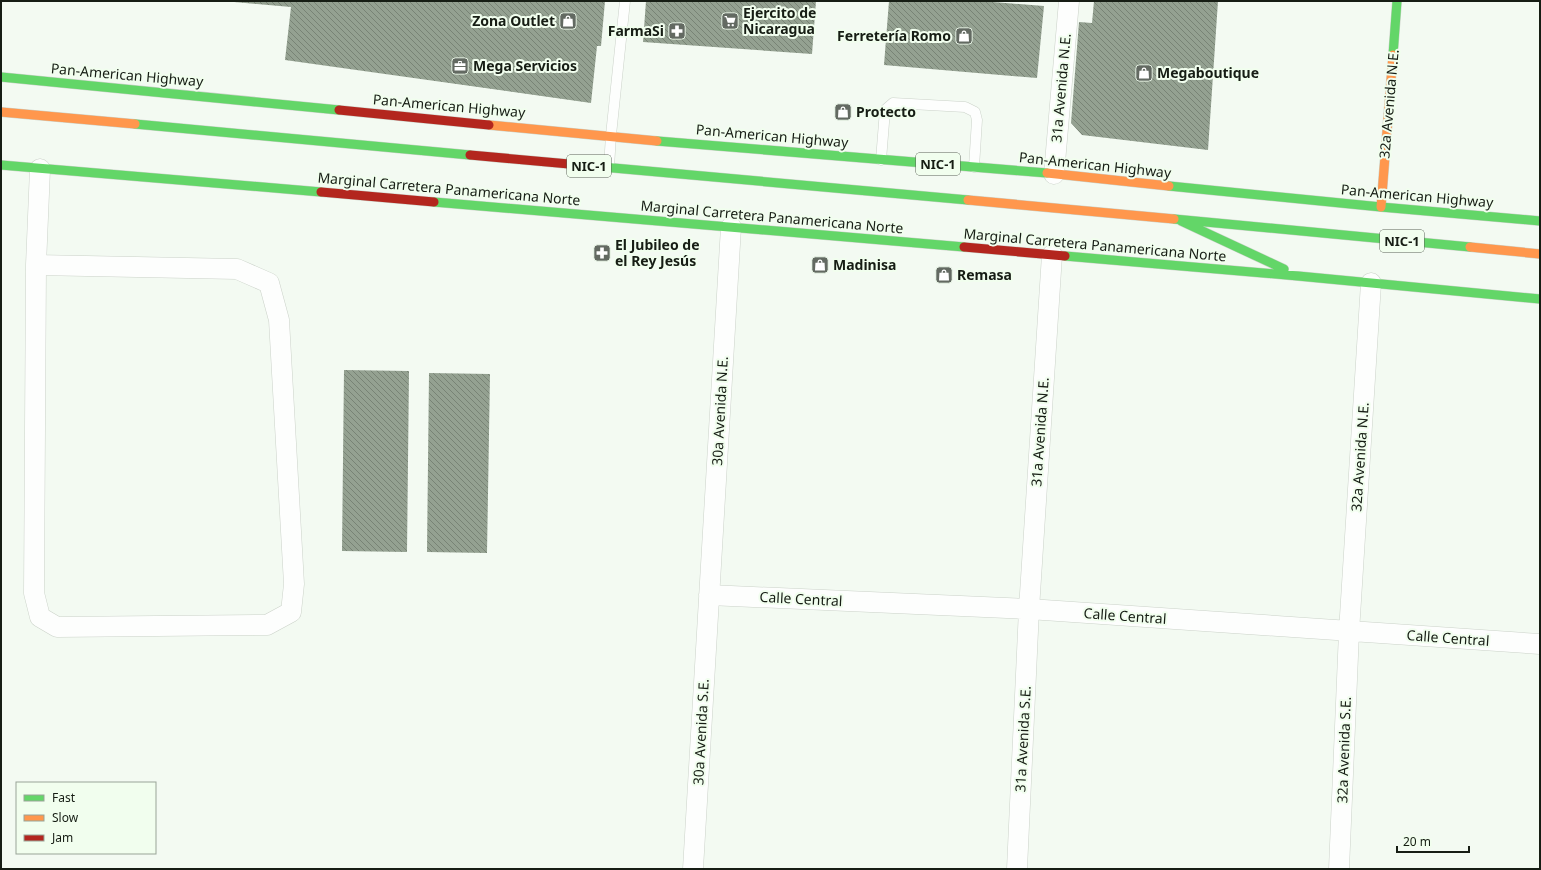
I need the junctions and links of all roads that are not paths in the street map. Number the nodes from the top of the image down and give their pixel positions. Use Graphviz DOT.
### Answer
graph roads {
  1 [pos="625,1"];
  2 [pos="1069,1"];
  3 [pos="1397,1"];
  4 [pos="1,77"];
  5 [pos="1,112"];
  6 [pos="610,135"];
  7 [pos="881,160"];
  8 [pos="1,165"];
  9 [pos="608,168"];
  10 [pos="974,168"];
  11 [pos="40,169"];
  12 [pos="1054,174"];
  13 [pos="1381,207"];
  14 [pos="1176,219"];
  15 [pos="1540,221"];
  16 [pos="731,227"];
  17 [pos="1540,254"];
  18 [pos="1052,255"];
  19 [pos="36,265"];
  20 [pos="1298,276"];
  21 [pos="1371,283"];
  22 [pos="1540,300"];
  23 [pos="709,595"];
  24 [pos="1029,609"];
  25 [pos="1349,632"];
  26 [pos="1540,644"];
  27 [pos="693,869"];
  28 [pos="1017,869"];
  29 [pos="1339,869"];
  1 -- 6 [label="lane"];
  2 -- 12 [label="street, 31a Avenida N.E."];
  3 -- 13 [label="main road, 32a Avenida N.E."];
  4 -- 6 [label="main road, Pan-American Highway / NIC-1"];
  5 -- 9 [label="main road, NIC-1"];
  6 -- 7 [label="main road, Pan-American Highway / NIC-1"];
  6 -- 9 [label="lane"];
  7 -- 10 [label="main road, Pan-American Highway / NIC-1"];
  7 -- 10 [label="lane"];
  8 -- 11 [label="main road, Marginal Carretera Panamericana Norte"];
  9 -- 14 [label="main road, NIC-1"];
  10 -- 12 [label="main road, Pan-American Highway / NIC-1"];
  11 -- 16 [label="main road, Marginal Carretera Panamericana Norte"];
  11 -- 19 [label="street"];
  12 -- 13 [label="main road, Pan-American Highway / NIC-1"];
  13 -- 15 [label="main road, Pan-American Highway / NIC-1"];
  14 -- 17 [label="main road, NIC-1"];
  14 -- 20 [label="main road"];
  16 -- 18 [label="main road, Marginal Carretera Panamericana Norte"];
  16 -- 23 [label="street, 30a Avenida N.E."];
  18 -- 20 [label="main road, Marginal Carretera Panamericana Norte"];
  18 -- 24 [label="street, 31a Avenida N.E."];
  19 -- 19 [label="street"];
  20 -- 21 [label="main road, Marginal Carretera Panamericana Norte"];
  21 -- 22 [label="main road, Marginal Carretera Panamericana Norte"];
  21 -- 25 [label="street, 32a Avenida N.E."];
  23 -- 24 [label="street, Calle Central"];
  23 -- 27 [label="street, 30a Avenida S.E."];
  24 -- 25 [label="street, Calle Central"];
  24 -- 28 [label="street, 31a Avenida S.E."];
  25 -- 26 [label="street, Calle Central"];
  25 -- 29 [label="street, 32a Avenida S.E."];
}
